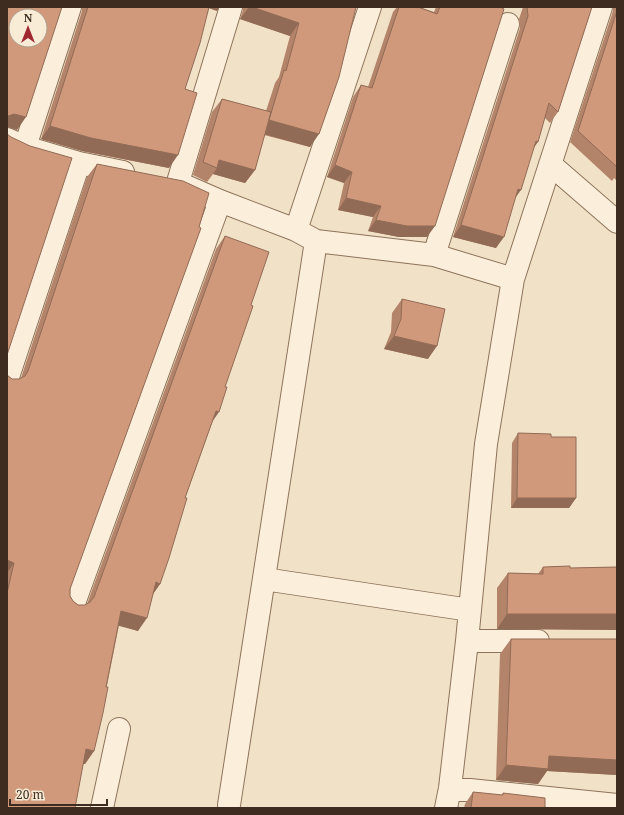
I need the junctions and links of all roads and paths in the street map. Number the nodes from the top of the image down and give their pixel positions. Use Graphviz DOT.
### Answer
graph roads {
  1 [pos="70,7"];
  2 [pos="231,7"];
  3 [pos="370,7"];
  4 [pos="601,7"];
  5 [pos="508,24"];
  6 [pos="16,143"];
  7 [pos="79,163"];
  8 [pos="550,164"];
  9 [pos="178,182"];
  10 [pos="220,201"];
  11 [pos="617,222"];
  12 [pos="296,230"];
  13 [pos="316,242"];
  14 [pos="434,255"];
  15 [pos="513,278"];
  16 [pos="7,380"];
  17 [pos="264,579"];
  18 [pos="73,606"];
  19 [pos="470,610"];
  20 [pos="467,641"];
  21 [pos="554,641"];
  22 [pos="119,729"];
  23 [pos="448,798"];
  24 [pos="229,805"];
  25 [pos="617,805"];
  26 [pos="102,808"];
  1 -- 6 [label="street"];
  2 -- 9 [label="street"];
  3 -- 12 [label="street"];
  4 -- 8 [label="street"];
  5 -- 14 [label="street"];
  6 -- 7 [label="street"];
  7 -- 9 [label="street"];
  7 -- 16 [label="street"];
  8 -- 11 [label="street"];
  8 -- 15 [label="street"];
  9 -- 10 [label="street"];
  10 -- 12 [label="street"];
  10 -- 18 [label="street"];
  12 -- 13 [label="street"];
  13 -- 14 [label="street"];
  13 -- 17 [label="street"];
  14 -- 15 [label="street"];
  15 -- 19 [label="street"];
  17 -- 19 [label="street"];
  17 -- 24 [label="street"];
  19 -- 20 [label="street"];
  20 -- 21 [label="street"];
  20 -- 23 [label="street"];
  22 -- 26 [label="street"];
  23 -- 25 [label="street"];
}
